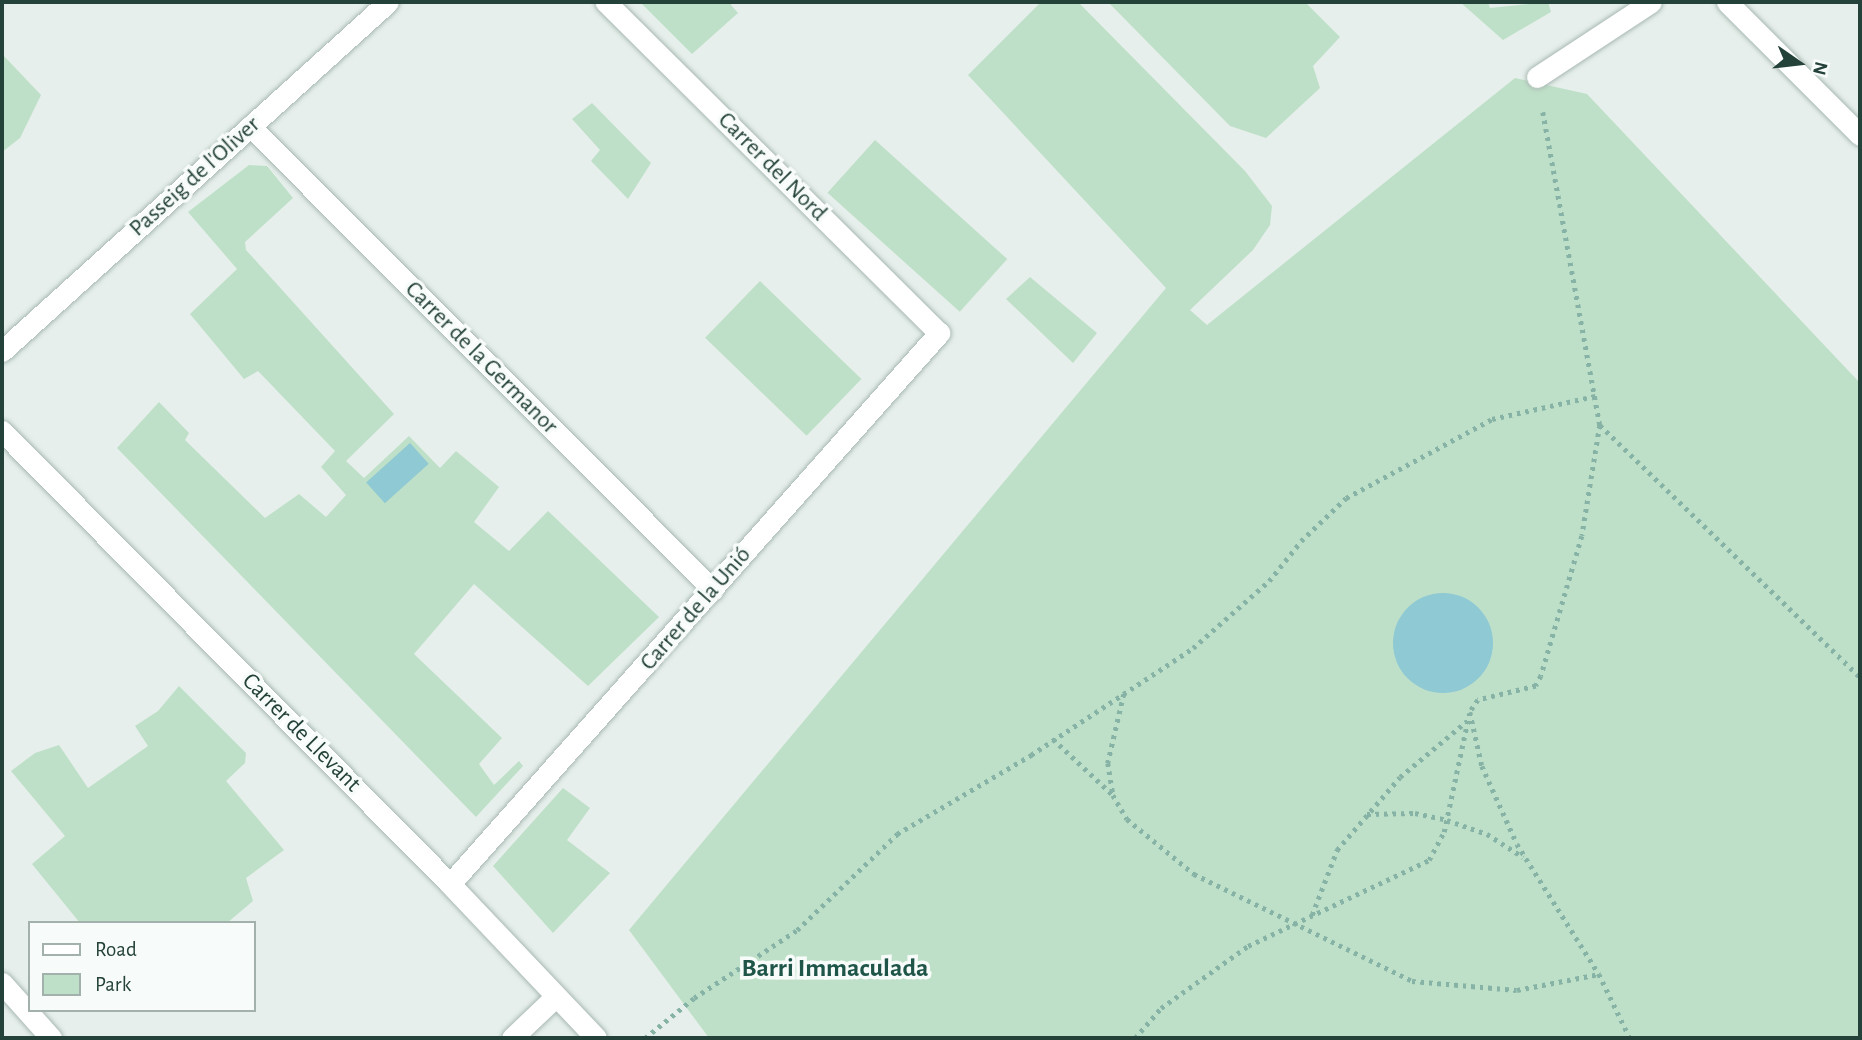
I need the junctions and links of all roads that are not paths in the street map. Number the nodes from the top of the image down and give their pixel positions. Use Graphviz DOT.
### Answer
graph roads {
  1 [pos="388,2"];
  2 [pos="606,2"];
  3 [pos="1651,2"];
  4 [pos="1727,2"];
  5 [pos="1537,77"];
  6 [pos="250,126"];
  7 [pos="1860,135"];
  8 [pos="939,333"];
  9 [pos="2,351"];
  10 [pos="2,431"];
  11 [pos="713,590"];
  12 [pos="450,884"];
  13 [pos="2,983"];
  14 [pos="555,997"];
  15 [pos="51,1038"];
  16 [pos="512,1038"];
  17 [pos="596,1038"];
  1 -- 6 [label="street, Passeig de l'Oliver"];
  2 -- 8 [label="street, Carrer del Nord"];
  3 -- 5 [label="street"];
  4 -- 7 [label="street"];
  6 -- 9 [label="street, Passeig de l'Oliver"];
  6 -- 11 [label="street, Carrer de la Germanor"];
  8 -- 11 [label="street, Carrer de la Unió"];
  10 -- 12 [label="street, Carrer de Llevant"];
  11 -- 12 [label="street, Carrer de la Unió"];
  12 -- 14 [label="street, Carrer de Llevant"];
  13 -- 15 [label="street"];
  14 -- 16 [label="street"];
  14 -- 17 [label="street, Carrer de Llevant"];
}
